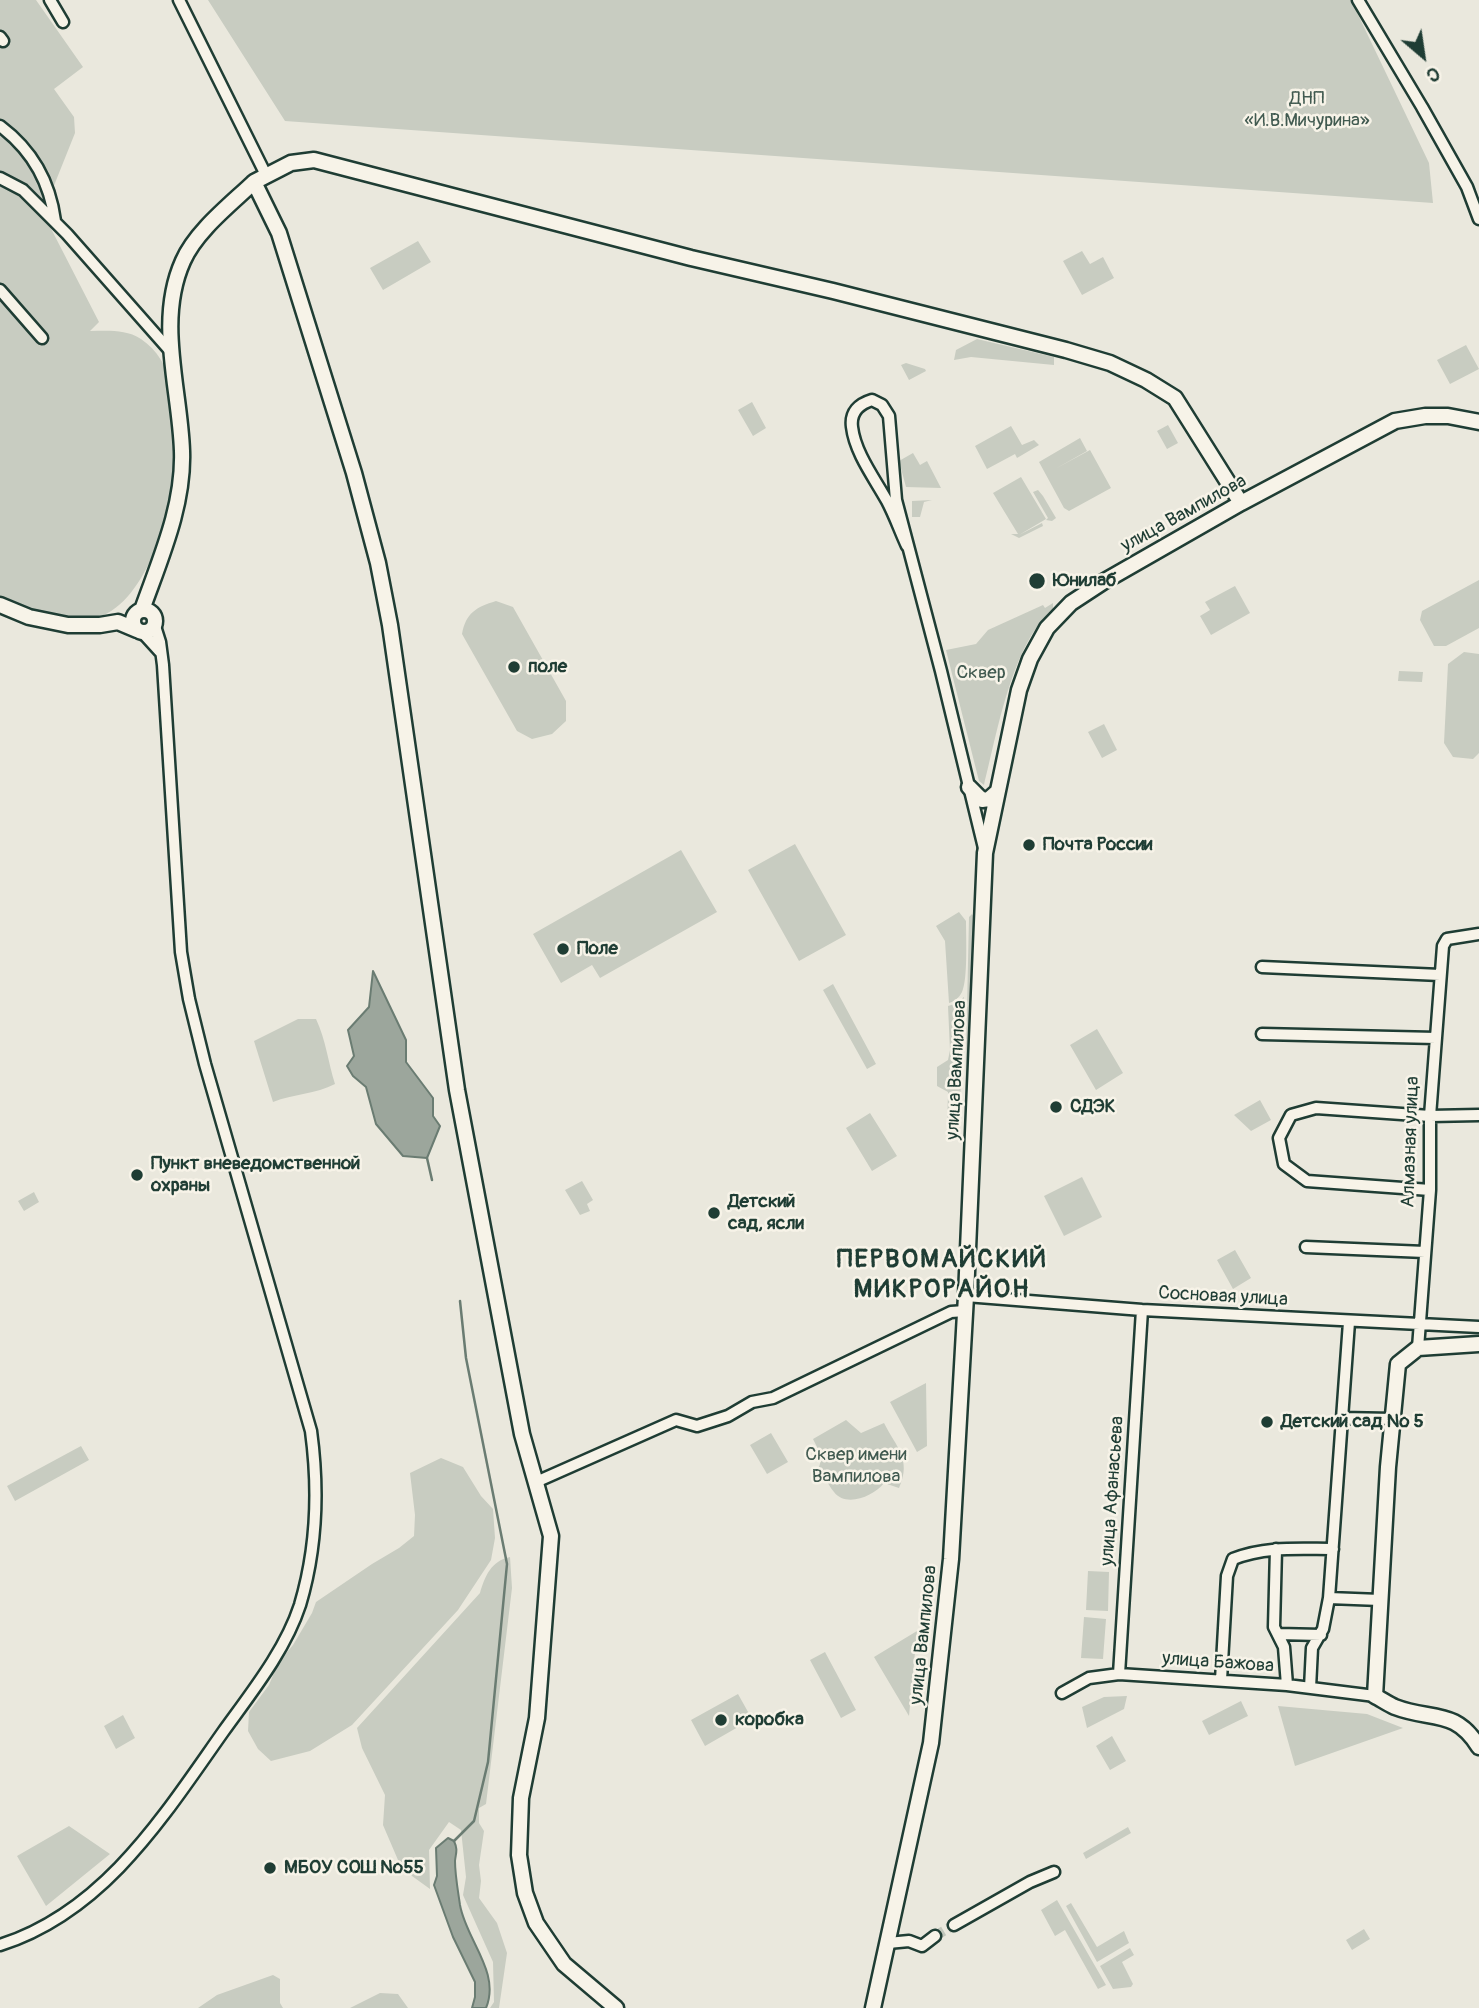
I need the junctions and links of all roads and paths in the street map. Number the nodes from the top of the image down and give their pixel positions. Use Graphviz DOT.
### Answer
graph roads {
  1 [pos="50,0"];
  2 [pos="179,0"];
  3 [pos="1358,0"];
  4 [pos="63,22"];
  5 [pos="0,126"];
  6 [pos="0,178"];
  7 [pos="260,179"];
  8 [pos="1479,219"];
  9 [pos="55,222"];
  10 [pos="0,290"];
  11 [pos="42,338"];
  12 [pos="173,354"];
  13 [pos="1479,422"];
  14 [pos="1241,503"];
  15 [pos="906,546"];
  16 [pos="0,606"];
  17 [pos="147,616"];
  18 [pos="118,622"];
  19 [pos="139,630"];
  20 [pos="161,654"];
  21 [pos="969,787"];
  22 [pos="998,791"];
  23 [pos="985,852"];
  24 [pos="1479,934"];
  25 [pos="1262,967"];
  26 [pos="1440,975"];
  27 [pos="1262,1034"];
  28 [pos="1436,1038"];
  29 [pos="1479,1115"];
  30 [pos="1430,1116"];
  31 [pos="1430,1190"];
  32 [pos="1306,1247"];
  33 [pos="1425,1252"];
  34 [pos="966,1304"];
  35 [pos="1142,1310"];
  36 [pos="1349,1322"];
  37 [pos="1421,1326"];
  38 [pos="1479,1327"];
  39 [pos="1479,1345"];
  40 [pos="1418,1348"];
  41 [pos="1342,1419"];
  42 [pos="1392,1419"];
  43 [pos="536,1482"];
  44 [pos="1276,1549"];
  45 [pos="1333,1549"];
  46 [pos="1329,1598"];
  47 [pos="1380,1600"];
  48 [pos="1278,1634"];
  49 [pos="1321,1635"];
  50 [pos="1119,1674"];
  51 [pos="1221,1680"];
  52 [pos="1287,1685"];
  53 [pos="1310,1688"];
  54 [pos="1062,1693"];
  55 [pos="1375,1696"];
  56 [pos="1479,1748"];
  57 [pos="1054,1872"];
  58 [pos="954,1925"];
  59 [pos="935,1936"];
  60 [pos="888,1943"];
  61 [pos="0,1945"];
  62 [pos="616,2008"];
  63 [pos="873,2008"];
  1 -- 4 [label="street"];
  2 -- 7 [label="street"];
  3 -- 8 [label="street"];
  5 -- 9 [label="street"];
  6 -- 9 [label="street"];
  7 -- 12 [label="street"];
  7 -- 14 [label="street"];
  7 -- 43 [label="street"];
  9 -- 12 [label="street"];
  10 -- 11 [label="street"];
  12 -- 17 [label="street"];
  13 -- 14 [label="street, улица Вампилова"];
  14 -- 22 [label="street, улица Вампилова"];
  15 -- 15 [label="street"];
  15 -- 21 [label="street"];
  16 -- 18 [label="street"];
  17 -- 18 [label="street"];
  17 -- 19 [label="street"];
  17 -- 20 [label="street"];
  18 -- 19 [label="street"];
  19 -- 20 [label="street"];
  20 -- 61 [label="street"];
  21 -- 22 [label="street"];
  21 -- 23 [label="street"];
  22 -- 23 [label="street, улица Вампилова"];
  23 -- 34 [label="street, улица Вампилова"];
  24 -- 26 [label="street, Алмазная улица"];
  25 -- 26 [label="street"];
  26 -- 28 [label="street, Алмазная улица"];
  27 -- 28 [label="street"];
  28 -- 30 [label="street, Алмазная улица"];
  29 -- 30 [label="street"];
  30 -- 31 [label="street, Алмазная улица"];
  30 -- 31 [label="street"];
  31 -- 33 [label="street, Алмазная улица"];
  32 -- 33 [label="street"];
  33 -- 37 [label="street, Алмазная улица"];
  34 -- 35 [label="street, Сосновая улица"];
  34 -- 43 [label="street"];
  34 -- 60 [label="street, улица Вампилова"];
  35 -- 36 [label="street, Сосновая улица"];
  35 -- 50 [label="street, улица Афанасьева"];
  36 -- 37 [label="street, Сосновая улица"];
  36 -- 41 [label="street"];
  37 -- 38 [label="street, Сосновая улица"];
  37 -- 40 [label="street, Алмазная улица"];
  39 -- 40 [label="street"];
  40 -- 42 [label="street"];
  41 -- 42 [label="street"];
  41 -- 45 [label="street"];
  42 -- 47 [label="street"];
  43 -- 62 [label="street"];
  44 -- 45 [label="street"];
  44 -- 48 [label="street"];
  44 -- 51 [label="street"];
  45 -- 46 [label="street"];
  46 -- 47 [label="street"];
  46 -- 49 [label="street"];
  47 -- 55 [label="street"];
  48 -- 49 [label="street"];
  48 -- 52 [label="street"];
  49 -- 53 [label="street"];
  50 -- 51 [label="street, улица Бажова"];
  50 -- 54 [label="street, улица Бажова"];
  51 -- 52 [label="street, улица Бажова"];
  52 -- 53 [label="street, улица Бажова"];
  53 -- 55 [label="street, улица Бажова"];
  55 -- 56 [label="street"];
  57 -- 58 [label="street"];
  59 -- 60 [label="street"];
  60 -- 63 [label="street, улица Вампилова"];
}
